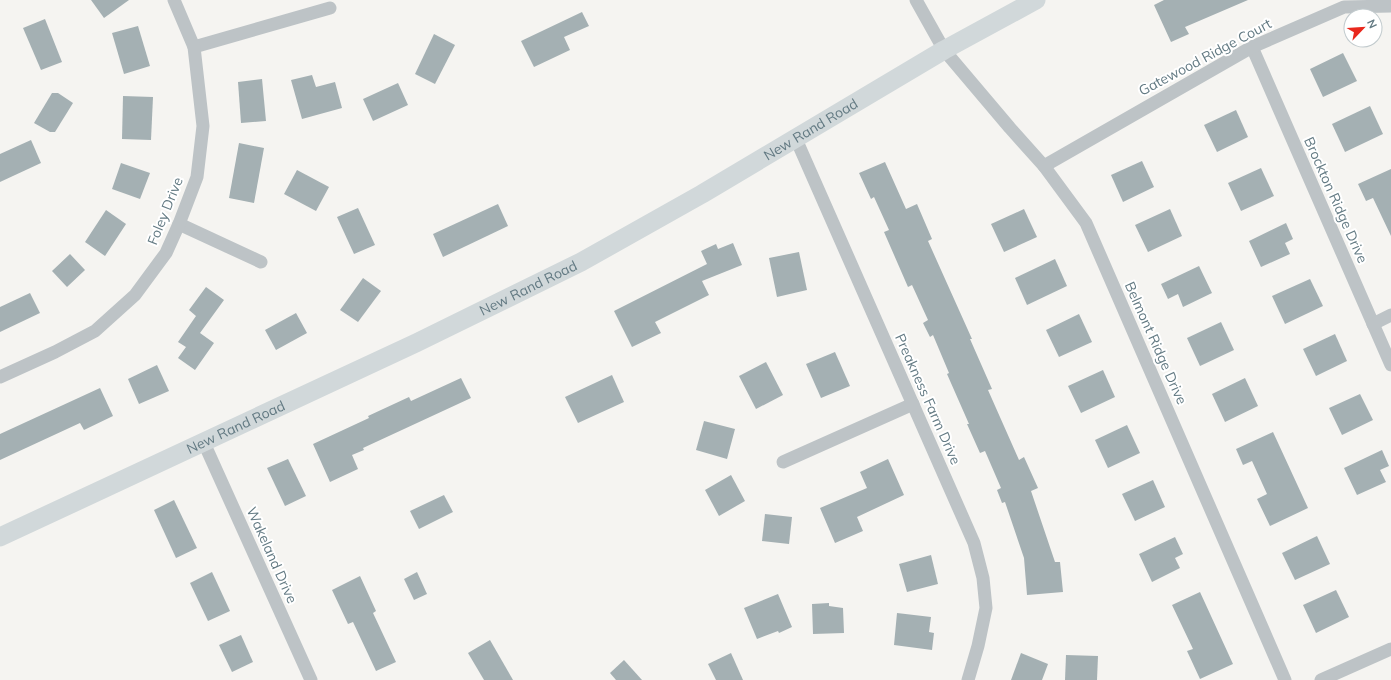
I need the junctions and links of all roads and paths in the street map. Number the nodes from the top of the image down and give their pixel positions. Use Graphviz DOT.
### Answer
graph roads {
  1 [pos="174,0"];
  2 [pos="916,0"];
  3 [pos="1036,0"];
  4 [pos="1391,6"];
  5 [pos="330,8"];
  6 [pos="194,47"];
  7 [pos="1252,47"];
  8 [pos="944,50"];
  9 [pos="796,139"];
  10 [pos="1044,166"];
  11 [pos="180,224"];
  12 [pos="261,262"];
  13 [pos="1391,316"];
  14 [pos="1373,324"];
  15 [pos="1391,365"];
  16 [pos="0,377"];
  17 [pos="913,404"];
  18 [pos="204,442"];
  19 [pos="783,462"];
  20 [pos="0,537"];
  21 [pos="1391,649"];
  22 [pos="311,680"];
  23 [pos="968,680"];
  24 [pos="1285,680"];
  25 [pos="1321,680"];
  1 -- 6 [label="street, Foley Drive"];
  2 -- 8 [label="street, Belmont Ridge Drive"];
  3 -- 8 [label="street, New Rand Road"];
  4 -- 7 [label="street, Gatewood Ridge Court"];
  5 -- 6 [label="street"];
  6 -- 11 [label="street, Foley Drive"];
  7 -- 10 [label="street, Gatewood Ridge Court"];
  7 -- 14 [label="street, Brockton Ridge Drive"];
  8 -- 9 [label="street, New Rand Road"];
  8 -- 10 [label="street, Belmont Ridge Drive"];
  9 -- 17 [label="street, Preakness Farm Drive"];
  9 -- 18 [label="street, New Rand Road"];
  10 -- 24 [label="street, Belmont Ridge Drive"];
  11 -- 12 [label="street"];
  11 -- 16 [label="street, Foley Drive"];
  13 -- 14 [label="street"];
  14 -- 15 [label="street, Brockton Ridge Drive"];
  17 -- 19 [label="street"];
  17 -- 23 [label="street, Preakness Farm Drive"];
  18 -- 20 [label="street, New Rand Road"];
  18 -- 22 [label="street, Wakeland Drive"];
  21 -- 25 [label="street"];
}
